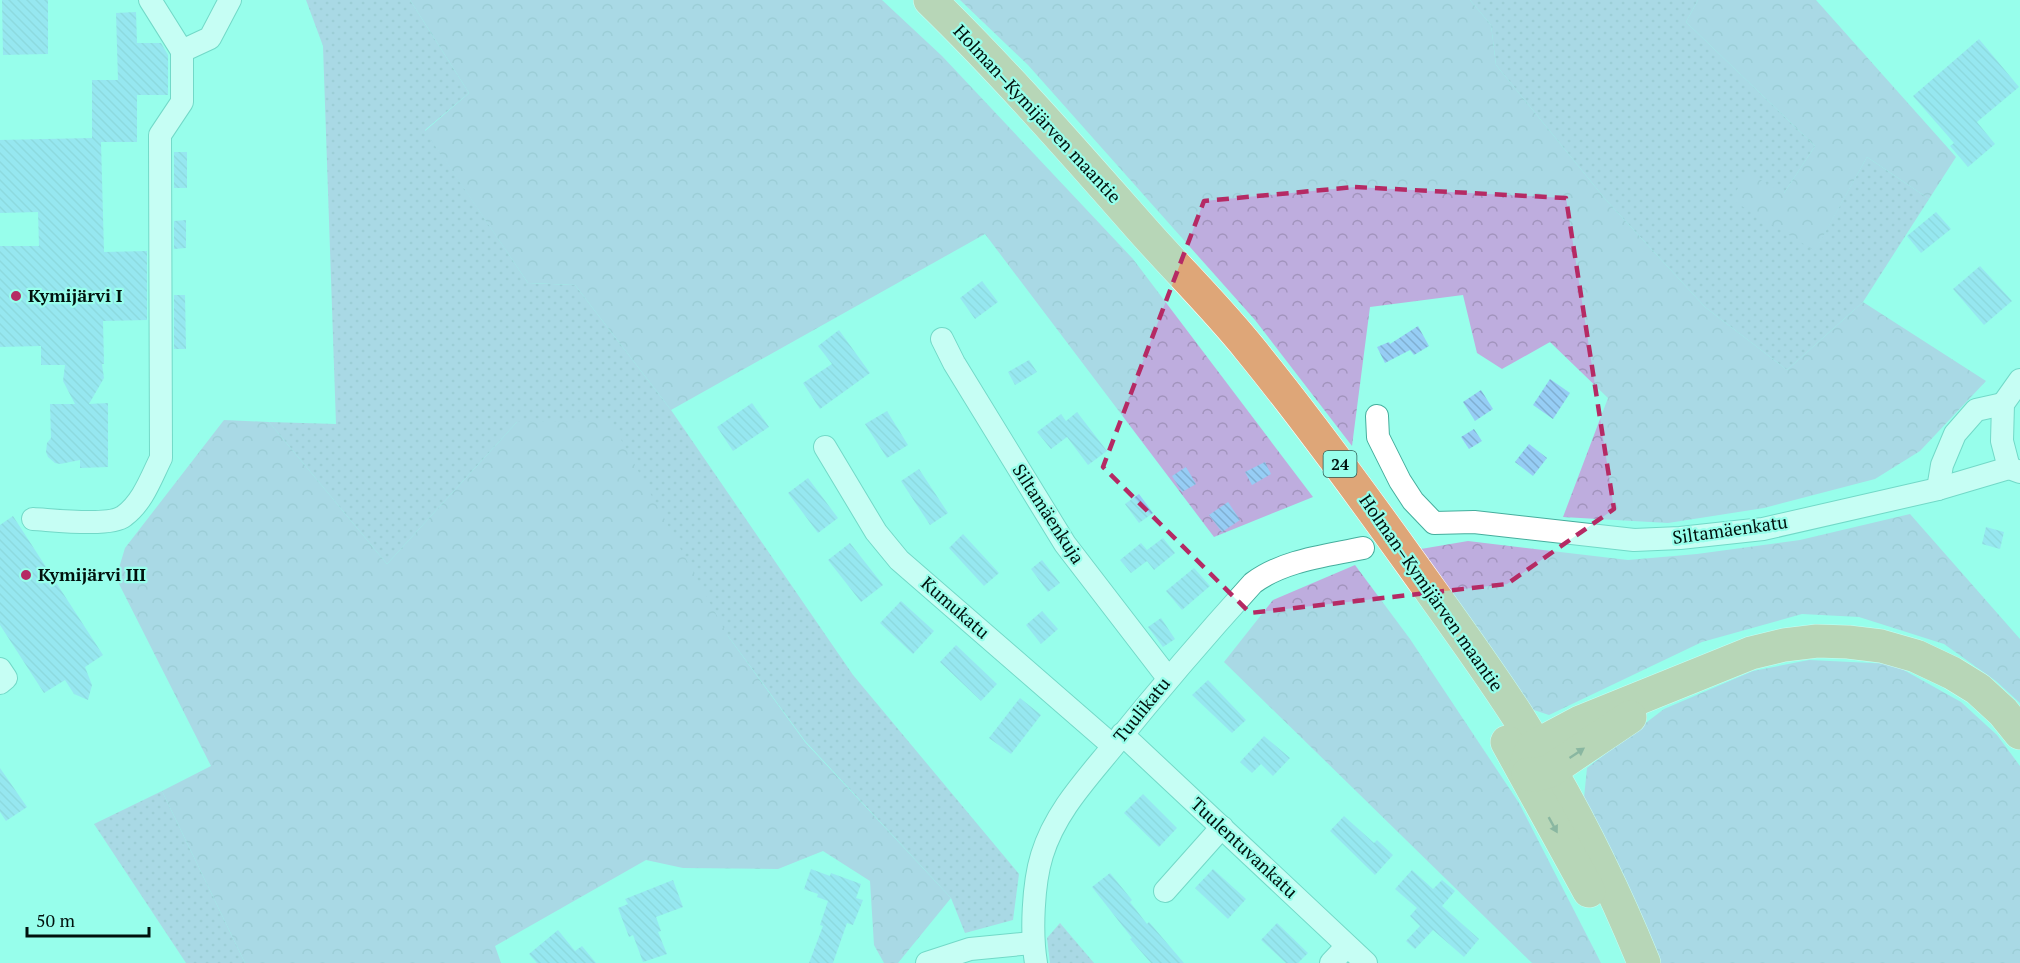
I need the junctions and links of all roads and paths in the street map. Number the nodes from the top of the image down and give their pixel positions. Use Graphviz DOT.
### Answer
graph roads {
  1 [pos="150,0"];
  2 [pos="230,0"];
  3 [pos="930,0"];
  4 [pos="183,51"];
  5 [pos="942,339"];
  6 [pos="2020,380"];
  7 [pos="2003,404"];
  8 [pos="1377,416"];
  9 [pos="825,447"];
  10 [pos="2014,470"];
  11 [pos="1938,489"];
  12 [pos="33,519"];
  13 [pos="1363,548"];
  14 [pos="0,669"];
  15 [pos="1168,678"];
  16 [pos="0,683"];
  17 [pos="2020,733"];
  18 [pos="1117,740"];
  19 [pos="1537,763"];
  20 [pos="1222,827"];
  21 [pos="1165,891"];
  22 [pos="1347,946"];
  23 [pos="1034,953"];
  24 [pos="927,963"];
  25 [pos="1330,963"];
  26 [pos="1366,963"];
  27 [pos="1626,963"];
  28 [pos="1644,963"];
  1 -- 4 [label="street"];
  2 -- 4 [label="street"];
  3 -- 19 [label="highway, Holman–Kymijärven maantie / 24"];
  4 -- 12 [label="street"];
  5 -- 15 [label="street, Siltamäenkuja"];
  6 -- 7 [label="street"];
  7 -- 10 [label="street"];
  7 -- 11 [label="street"];
  8 -- 11 [label="street, Siltamäenkatu"];
  9 -- 18 [label="street, Kumukatu"];
  10 -- 11 [label="street, Siltamäenkatu"];
  13 -- 15 [label="street, Tuulikatu"];
  14 -- 16 [label="street"];
  15 -- 18 [label="street, Tuulikatu"];
  17 -- 19 [label="highway"];
  18 -- 20 [label="street, Tuulentuvankatu"];
  18 -- 23 [label="street, Tuulikatu"];
  19 -- 27 [label="highway, Holman–Kymijärven maantie / 24, one-way"];
  19 -- 28 [label="highway, Holman–Kymijärven maantie / 24"];
  20 -- 21 [label="street"];
  20 -- 22 [label="street, Tuulentuvankatu"];
  22 -- 25 [label="street"];
  22 -- 26 [label="street, Tuulentuvankatu"];
  23 -- 24 [label="street"];
}
